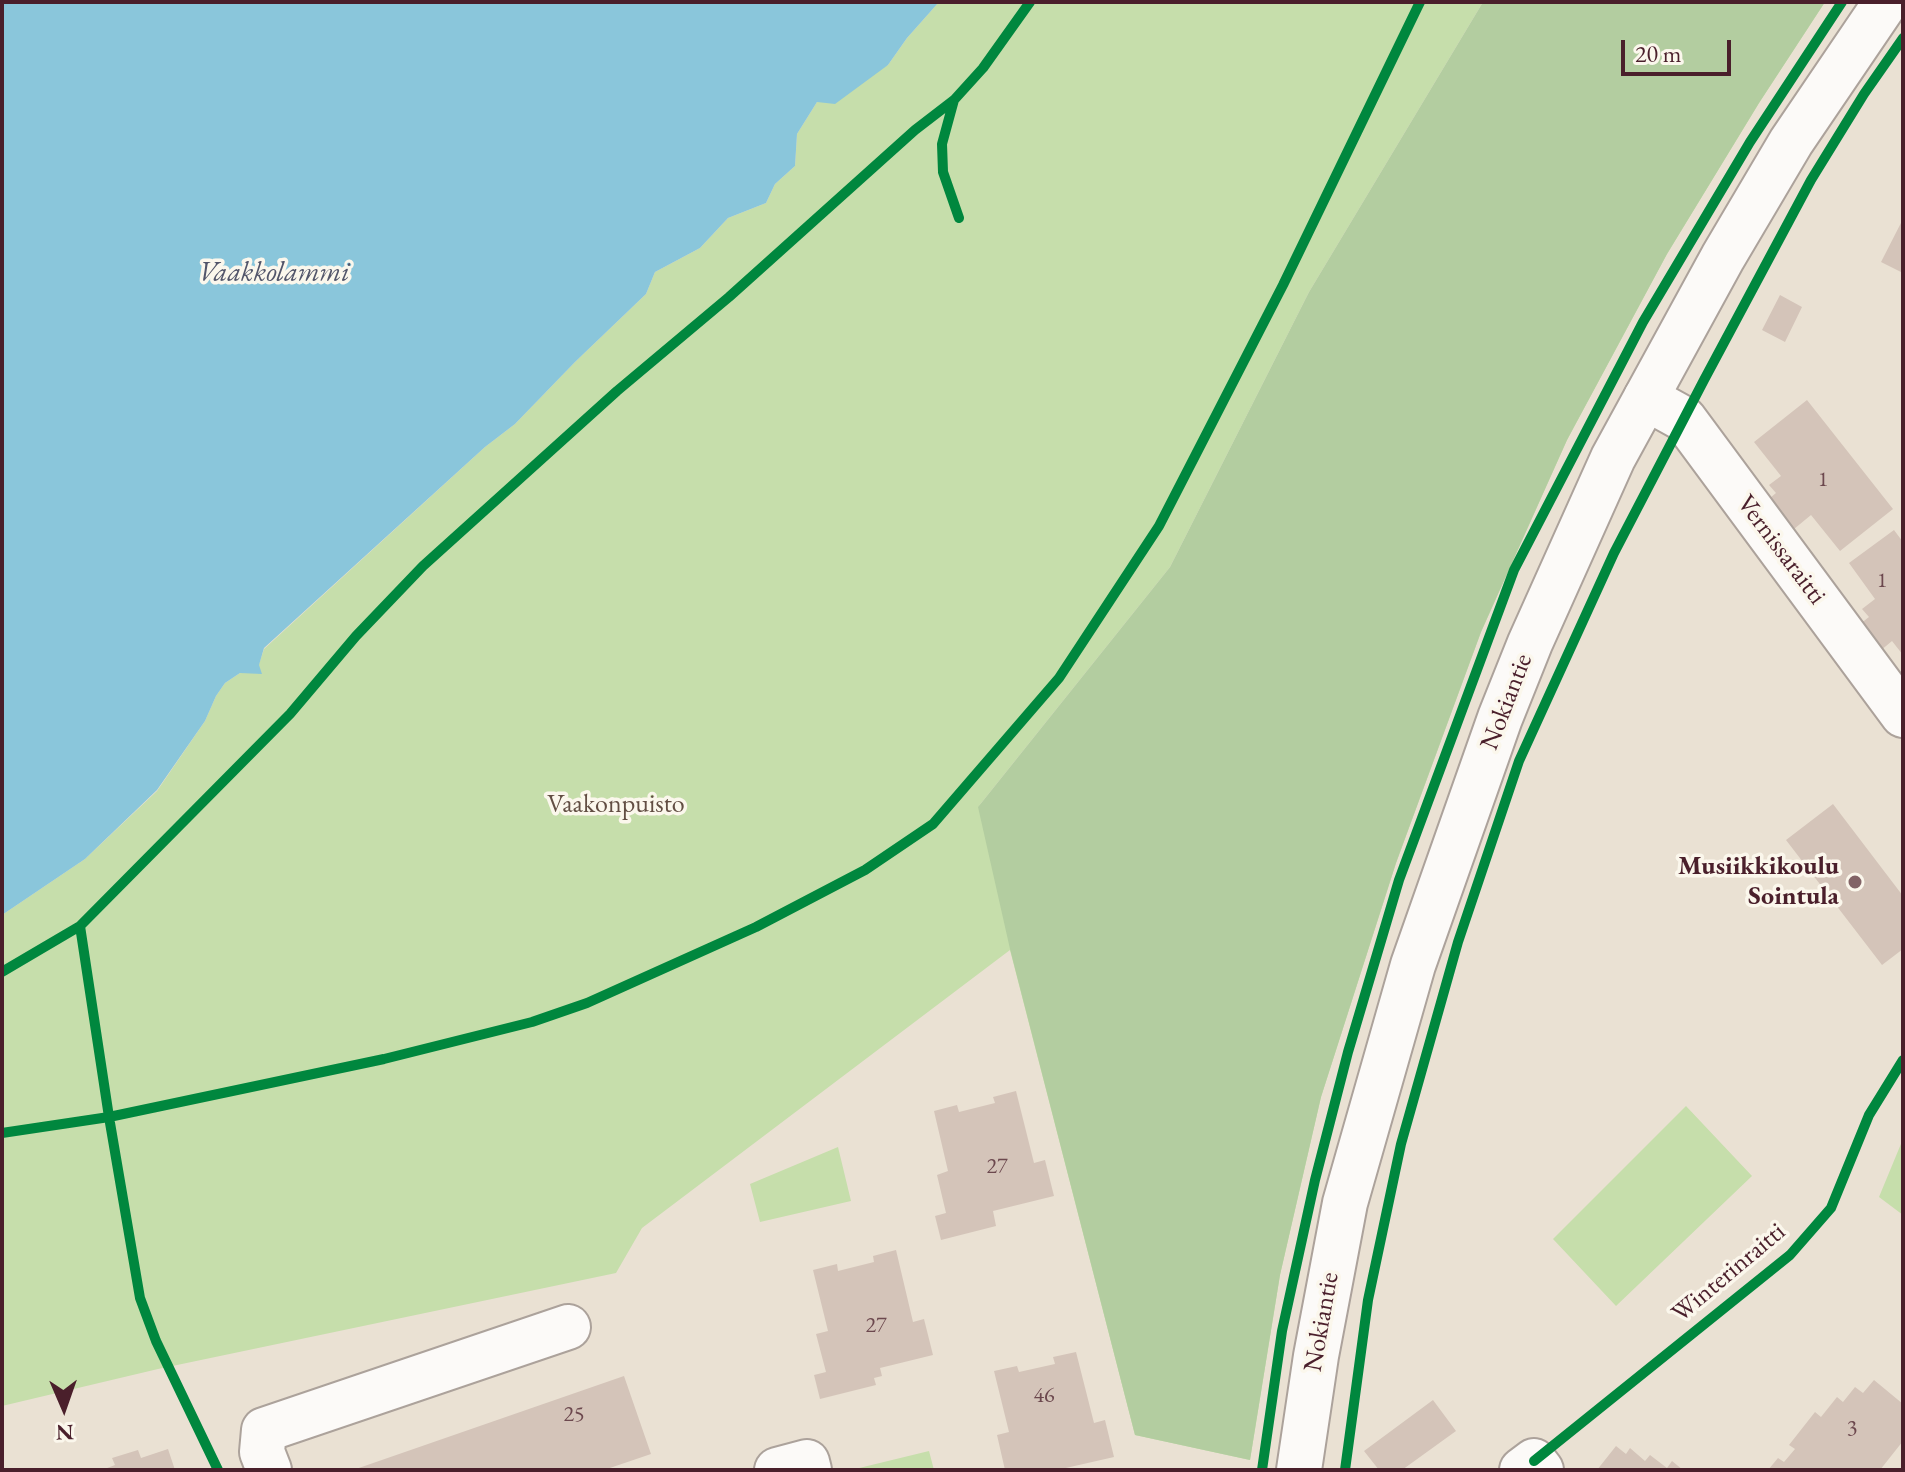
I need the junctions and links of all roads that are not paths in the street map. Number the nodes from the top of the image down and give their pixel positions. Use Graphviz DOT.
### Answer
graph roads {
  1 [pos="1886,2"];
  2 [pos="1646,398"];
  3 [pos="1903,715"];
  4 [pos="568,1327"];
  5 [pos="269,1470"];
  6 [pos="777,1470"];
  7 [pos="809,1470"];
  8 [pos="1299,1470"];
  1 -- 2 [label="main road, Nokiantie"];
  2 -- 3 [label="main road, Vernissaraitti"];
  2 -- 8 [label="main road, Nokiantie"];
  4 -- 5 [label="main road"];
  6 -- 7 [label="main road"];
}
